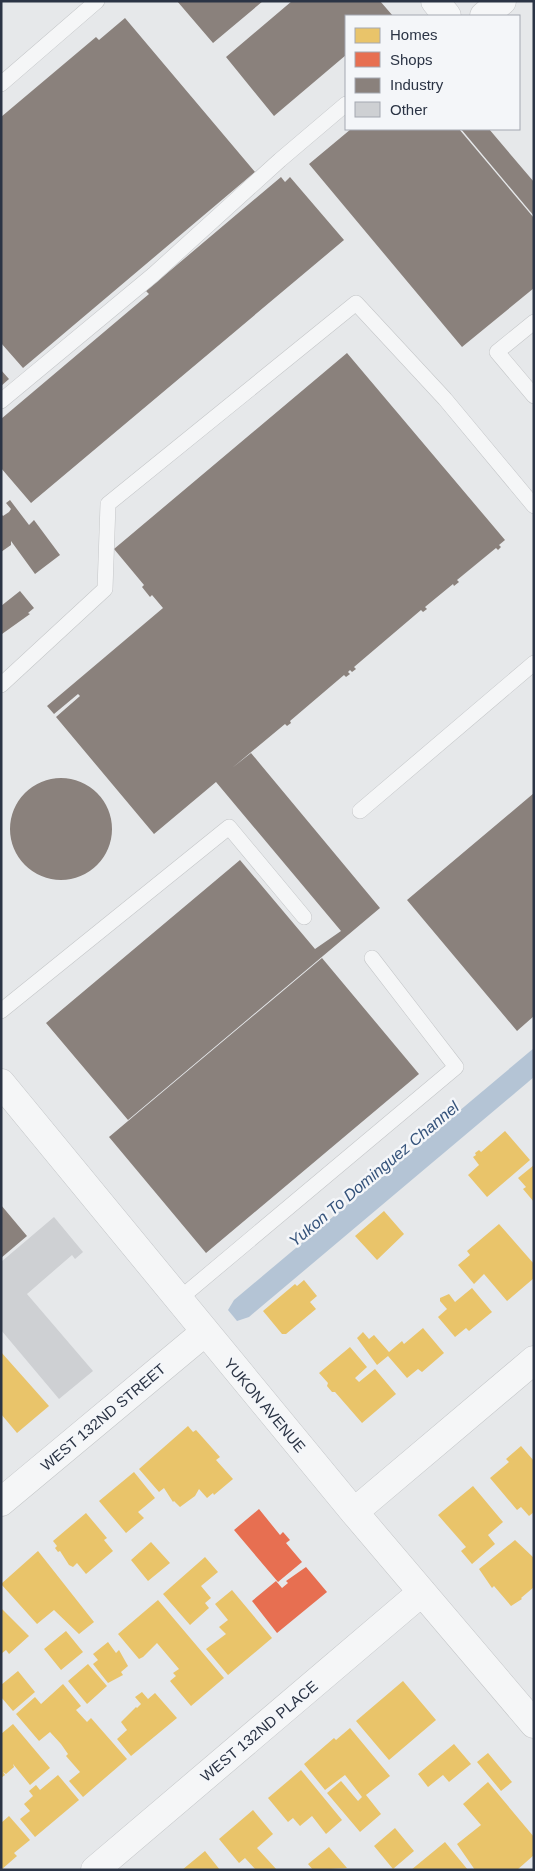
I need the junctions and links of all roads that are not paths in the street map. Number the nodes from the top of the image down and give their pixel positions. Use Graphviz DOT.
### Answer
graph roads {
  1 [pos="97,1"];
  2 [pos="435,1"];
  3 [pos="502,1"];
  4 [pos="446,15"];
  5 [pos="485,15"];
  6 [pos="1,84"];
  7 [pos="345,105"];
  8 [pos="534,322"];
  9 [pos="534,396"];
  10 [pos="1,400"];
  11 [pos="534,506"];
  12 [pos="534,663"];
  13 [pos="1,685"];
  14 [pos="360,810"];
  15 [pos="304,917"];
  16 [pos="372,958"];
  17 [pos="1,1011"];
  18 [pos="4,1094"];
  19 [pos="178,1300"];
  20 [pos="204,1332"];
  21 [pos="534,1360"];
  22 [pos="1,1502"];
  23 [pos="354,1512"];
  24 [pos="422,1592"];
  25 [pos="534,1724"];
  26 [pos="95,1870"];
  1 -- 6 [label="lane"];
  2 -- 4 [label="street"];
  3 -- 5 [label="street"];
  7 -- 10 [label="lane"];
  8 -- 9 [label="lane"];
  11 -- 13 [label="lane"];
  12 -- 14 [label="lane"];
  15 -- 17 [label="lane"];
  16 -- 19 [label="lane"];
  18 -- 19 [label="street, YUKON AVENUE"];
  19 -- 20 [label="street, YUKON AVENUE"];
  20 -- 22 [label="street, WEST 132ND STREET"];
  20 -- 23 [label="street, YUKON AVENUE"];
  21 -- 23 [label="street"];
  23 -- 24 [label="street, YUKON AVENUE"];
  24 -- 25 [label="street, YUKON AVENUE"];
  24 -- 26 [label="street, WEST 132ND PLACE"];
}
